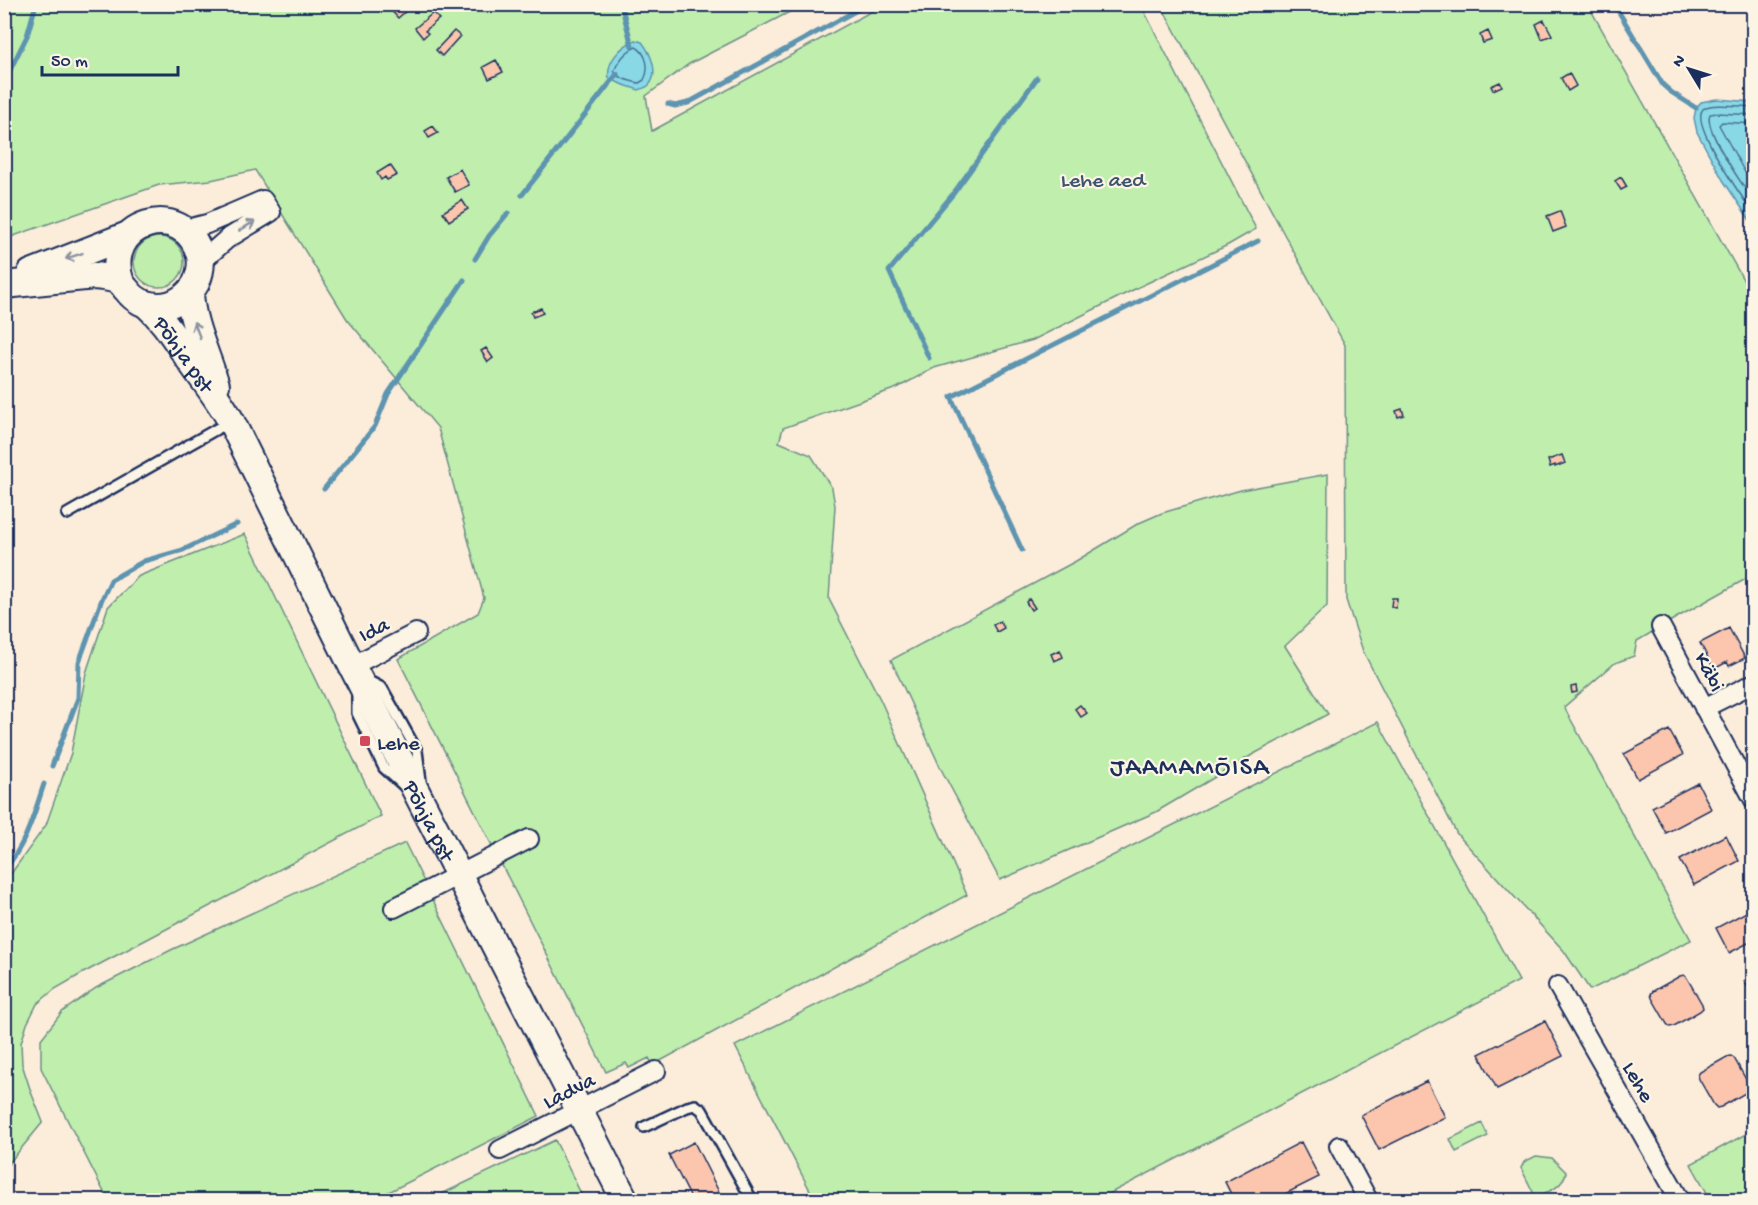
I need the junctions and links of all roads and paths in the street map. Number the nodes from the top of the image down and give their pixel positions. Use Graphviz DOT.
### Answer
graph roads {
  1 [pos="183,230"];
  2 [pos="128,235"];
  3 [pos="201,261"];
  4 [pos="121,283"];
  5 [pos="4,284"];
  6 [pos="190,292"];
  7 [pos="146,304"];
  8 [pos="227,413"];
  9 [pos="67,514"];
  10 [pos="1661,627"];
  11 [pos="416,633"];
  12 [pos="354,670"];
  13 [pos="1754,683"];
  14 [pos="1704,708"];
  15 [pos="1754,800"];
  16 [pos="529,838"];
  17 [pos="459,874"];
  18 [pos="394,908"];
  19 [pos="1558,986"];
  20 [pos="656,1071"];
  21 [pos="579,1110"];
  22 [pos="644,1127"];
  23 [pos="1339,1146"];
  24 [pos="500,1150"];
  25 [pos="609,1170"];
  26 [pos="613,1200"];
  27 [pos="631,1200"];
  28 [pos="752,1200"];
  29 [pos="1368,1200"];
  30 [pos="1680,1200"];
  1 -- 2 [label="street"];
  1 -- 3 [label="street"];
  3 -- 1 [label="street, one-way"];
  2 -- 4 [label="street"];
  2 -- 5 [label="street, one-way"];
  3 -- 6 [label="street"];
  4 -- 5 [label="street"];
  4 -- 7 [label="street"];
  6 -- 7 [label="street"];
  8 -- 6 [label="street, Põhja pst, one-way"];
  7 -- 8 [label="street, Põhja pst"];
  8 -- 9 [label="lane"];
  8 -- 12 [label="street, Põhja pst"];
  10 -- 14 [label="street, Käbi"];
  11 -- 12 [label="street, Ida"];
  12 -- 17 [label="street, Põhja pst"];
  13 -- 14 [label="street"];
  14 -- 15 [label="street, Käbi"];
  16 -- 17 [label="street"];
  17 -- 18 [label="street"];
  17 -- 21 [label="street, Põhja pst"];
  19 -- 30 [label="street, Lehe"];
  20 -- 21 [label="street, Ladva"];
  21 -- 24 [label="street, Ladva"];
  21 -- 25 [label="street, Põhja pst"];
  22 -- 28 [label="lane"];
  23 -- 29 [label="street"];
  25 -- 26 [label="lane"];
  25 -- 27 [label="street, Põhja pst"];
}
